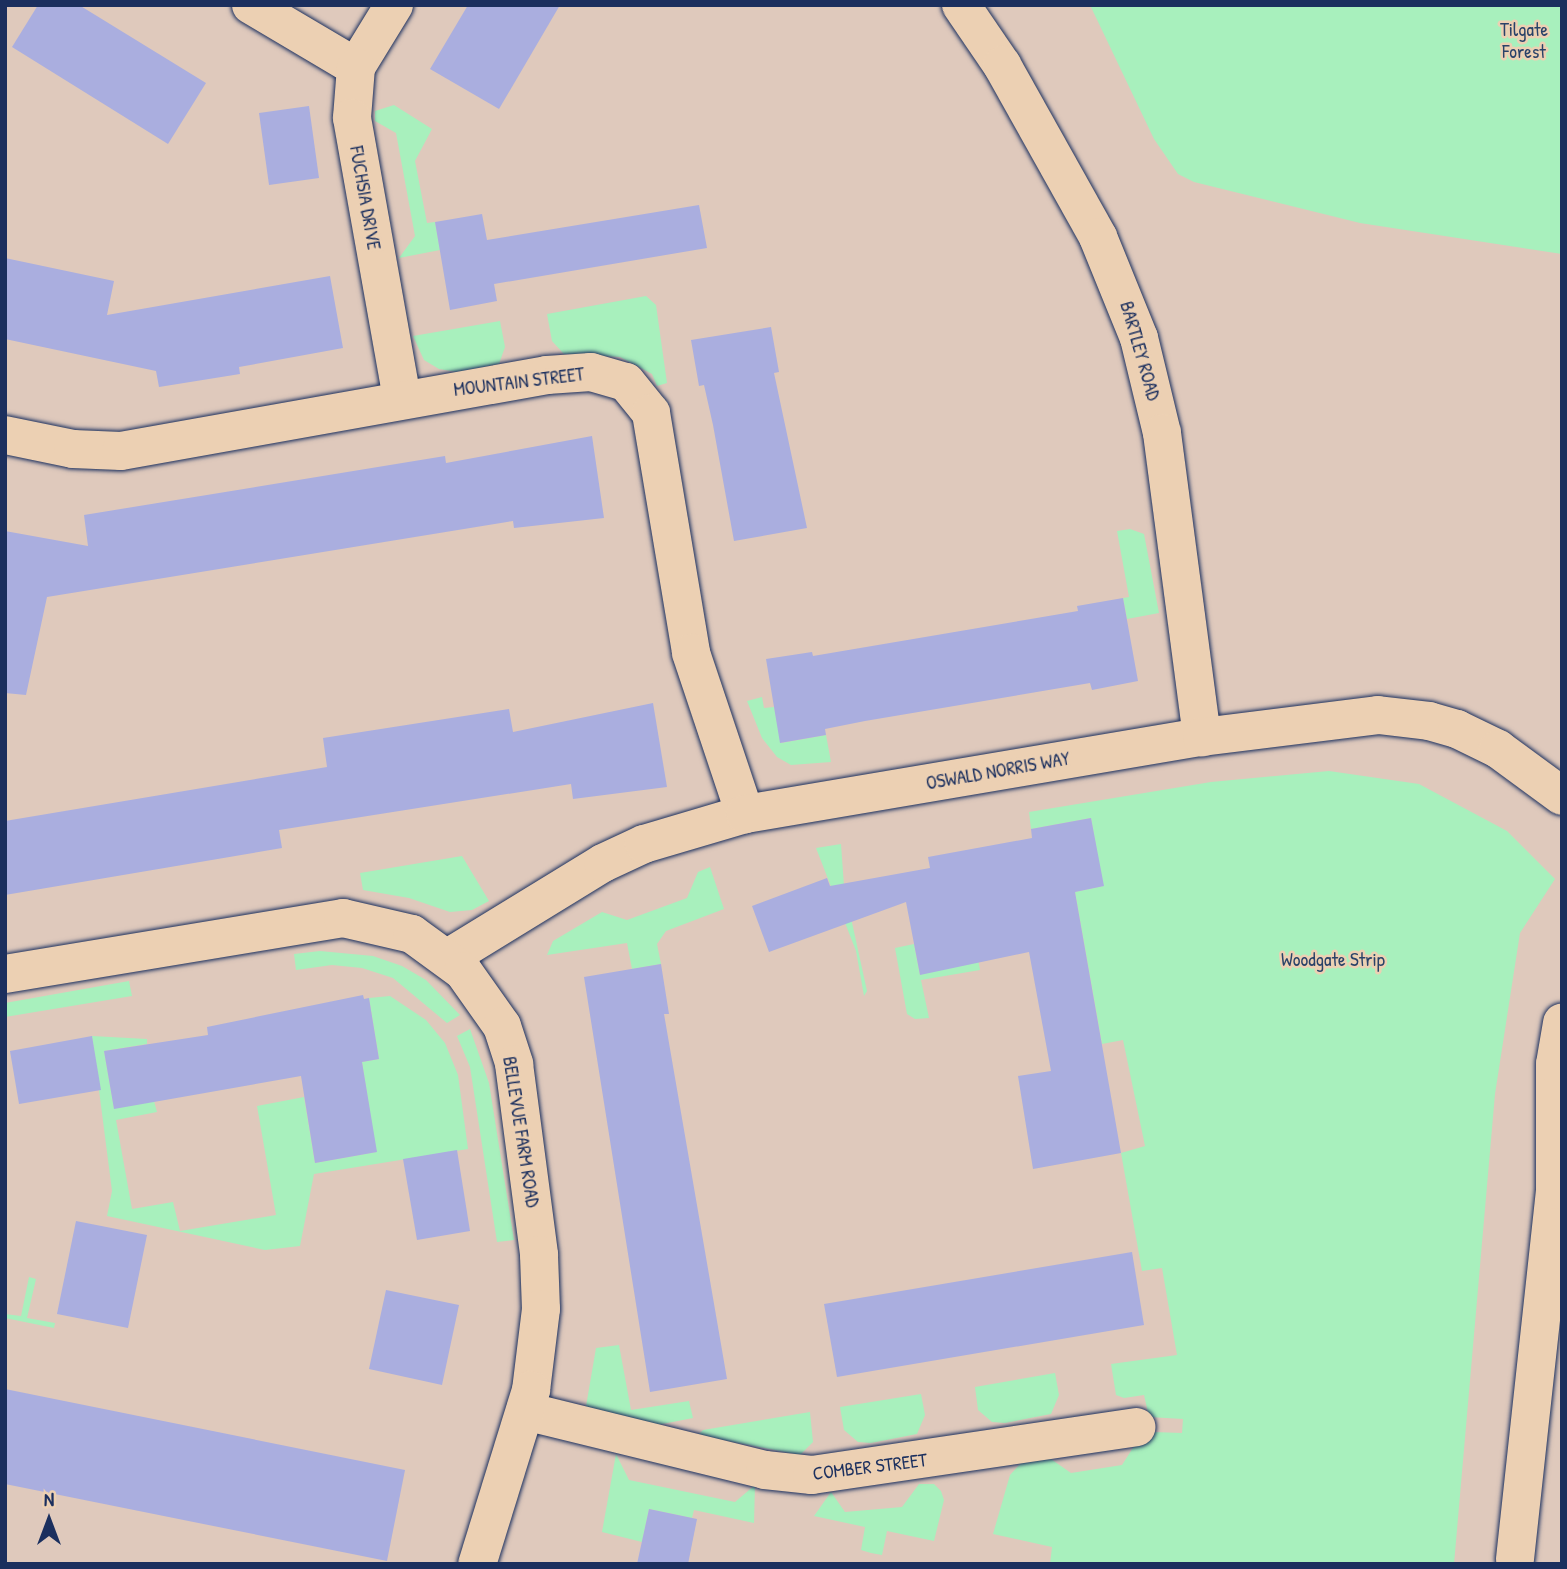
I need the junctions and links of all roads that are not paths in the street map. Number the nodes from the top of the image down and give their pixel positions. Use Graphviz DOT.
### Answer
graph roads {
  1 [pos="251,5"];
  2 [pos="394,5"];
  3 [pos="961,5"];
  4 [pos="356,67"];
  5 [pos="402,400"];
  6 [pos="5,435"];
  7 [pos="1202,737"];
  8 [pos="1561,795"];
  9 [pos="744,814"];
  10 [pos="448,958"];
  11 [pos="5,974"];
  12 [pos="1562,1023"];
  13 [pos="525,1411"];
  14 [pos="1136,1427"];
  15 [pos="1515,1559"];
  16 [pos="477,1564"];
  1 -- 4 [label="street"];
  2 -- 4 [label="street, FUCHSIA DRIVE"];
  3 -- 7 [label="street, BARTLEY ROAD"];
  4 -- 5 [label="street, FUCHSIA DRIVE"];
  5 -- 6 [label="street, MOUNTAIN STREET"];
  5 -- 9 [label="street, MOUNTAIN STREET"];
  7 -- 8 [label="street, OSWALD NORRIS WAY"];
  7 -- 9 [label="street, OSWALD NORRIS WAY"];
  9 -- 10 [label="street, OSWALD NORRIS WAY"];
  10 -- 11 [label="street, BELLEVUE FARM ROAD"];
  10 -- 13 [label="street, BELLEVUE FARM ROAD"];
  12 -- 15 [label="street"];
  13 -- 14 [label="street, COMBER STREET"];
  13 -- 16 [label="street, BELLEVUE FARM ROAD"];
}
